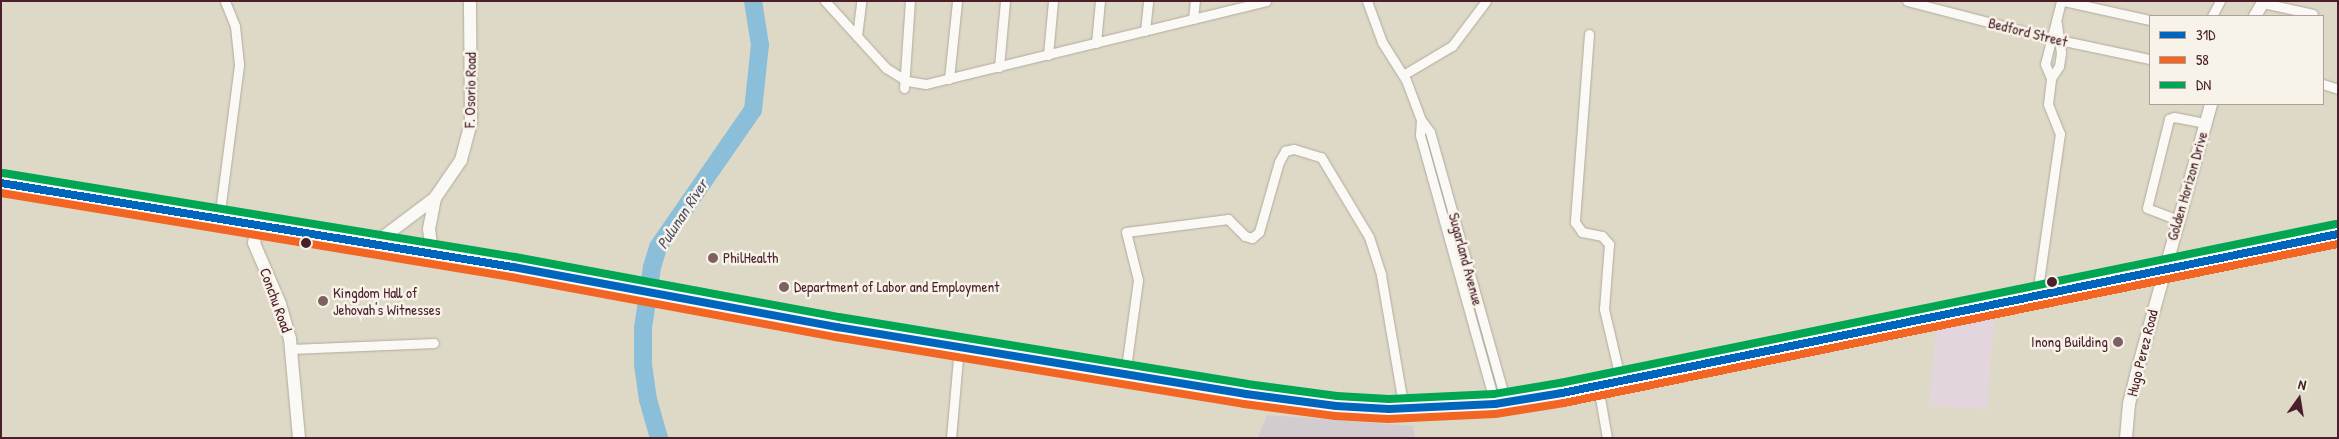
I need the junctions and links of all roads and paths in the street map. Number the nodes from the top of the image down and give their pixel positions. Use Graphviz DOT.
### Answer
graph roads {
  1 [pos="225,1"];
  2 [pos="470,1"];
  3 [pos="825,1"];
  4 [pos="861,1"];
  5 [pos="910,1"];
  6 [pos="957,1"];
  7 [pos="1005,1"];
  8 [pos="1053,1"];
  9 [pos="1100,1"];
  10 [pos="1148,1"];
  11 [pos="1195,1"];
  12 [pos="1266,1"];
  13 [pos="1367,1"];
  14 [pos="1486,1"];
  15 [pos="1907,1"];
  16 [pos="2062,1"];
  17 [pos="2220,1"];
  18 [pos="2263,2"];
  19 [pos="1921,3"];
  20 [pos="1243,4"];
  21 [pos="2313,14"];
  22 [pos="2213,15"];
  23 [pos="2256,15"];
  24 [pos="1193,19"];
  25 [pos="2149,20"];
  26 [pos="2057,23"];
  27 [pos="1145,31"];
  28 [pos="1589,34"];
  29 [pos="857,36"];
  30 [pos="2050,38"];
  31 [pos="2061,41"];
  32 [pos="1096,43"];
  33 [pos="1048,55"];
  34 [pos="2149,59"];
  35 [pos="999,67"];
  36 [pos="1403,75"];
  37 [pos="2052,78"];
  38 [pos="949,79"];
  39 [pos="903,84"];
  40 [pos="2324,84"];
  41 [pos="2338,88"];
  42 [pos="2210,105"];
  43 [pos="2205,123"];
  44 [pos="1,183"];
  45 [pos="435,198"];
  46 [pos="219,219"];
  47 [pos="2178,220"];
  48 [pos="257,225"];
  49 [pos="2338,234"];
  50 [pos="374,244"];
  51 [pos="432,253"];
  52 [pos="2164,269"];
  53 [pos="2037,295"];
  54 [pos="434,343"];
  55 [pos="958,347"];
  56 [pos="291,349"];
  57 [pos="1124,375"];
  58 [pos="1621,382"];
  59 [pos="1598,386"];
  60 [pos="1500,403"];
  61 [pos="1404,409"];
  62 [pos="298,438"];
  63 [pos="951,438"];
  64 [pos="1607,438"];
  65 [pos="2126,438"];
  1 -- 46 [label="street"];
  2 -- 45 [label="street, F. Osorio Road"];
  3 -- 29 [label="street"];
  4 -- 29 [label="street"];
  5 -- 39 [label="street"];
  6 -- 38 [label="street"];
  7 -- 35 [label="street"];
  8 -- 33 [label="street"];
  9 -- 32 [label="street"];
  10 -- 27 [label="street"];
  11 -- 24 [label="street"];
  12 -- 20 [label="street"];
  13 -- 36 [label="street, Sugarland Avenue"];
  14 -- 36 [label="street"];
  15 -- 19 [label="street, Bedford Street"];
  16 -- 25 [label="street"];
  16 -- 26 [label="street"];
  17 -- 22 [label="street"];
  18 -- 21 [label="street"];
  18 -- 23 [label="street"];
  19 -- 30 [label="street, Bedford Street"];
  20 -- 24 [label="street"];
  24 -- 27 [label="street"];
  26 -- 30 [label="street"];
  26 -- 31 [label="street"];
  27 -- 32 [label="street"];
  28 -- 58 [label="street"];
  29 -- 39 [label="street"];
  30 -- 31 [label="street, Bedford Street"];
  30 -- 37 [label="street"];
  31 -- 34 [label="street, Bedford Street"];
  31 -- 37 [label="street"];
  32 -- 33 [label="street"];
  33 -- 35 [label="street"];
  35 -- 38 [label="street"];
  36 -- 60 [label="street, Sugarland Avenue"];
  37 -- 53 [label="street"];
  38 -- 39 [label="street"];
  40 -- 41 [label="street"];
  42 -- 43 [label="street, Golden Horizon Drive"];
  43 -- 47 [label="street, Golden Horizon Drive"];
  43 -- 47 [label="street"];
  44 -- 46 [label="main road"];
  45 -- 50 [label="street, F. Osorio Road"];
  45 -- 51 [label="street, F. Osorio Road"];
  46 -- 48 [label="main road"];
  47 -- 52 [label="street, Golden Horizon Drive"];
  48 -- 50 [label="main road"];
  48 -- 56 [label="street, Conchu Road"];
  49 -- 52 [label="main road"];
  50 -- 51 [label="main road"];
  51 -- 55 [label="main road"];
  52 -- 53 [label="main road"];
  52 -- 65 [label="street, Hugo Perez Road"];
  53 -- 58 [label="main road"];
  54 -- 56 [label="street"];
  55 -- 57 [label="main road"];
  55 -- 63 [label="street"];
  56 -- 62 [label="street, Conchu Road"];
  57 -- 61 [label="main road"];
  57 -- 61 [label="street"];
  58 -- 59 [label="main road"];
  59 -- 60 [label="main road"];
  59 -- 64 [label="street"];
  60 -- 61 [label="main road"];
}
